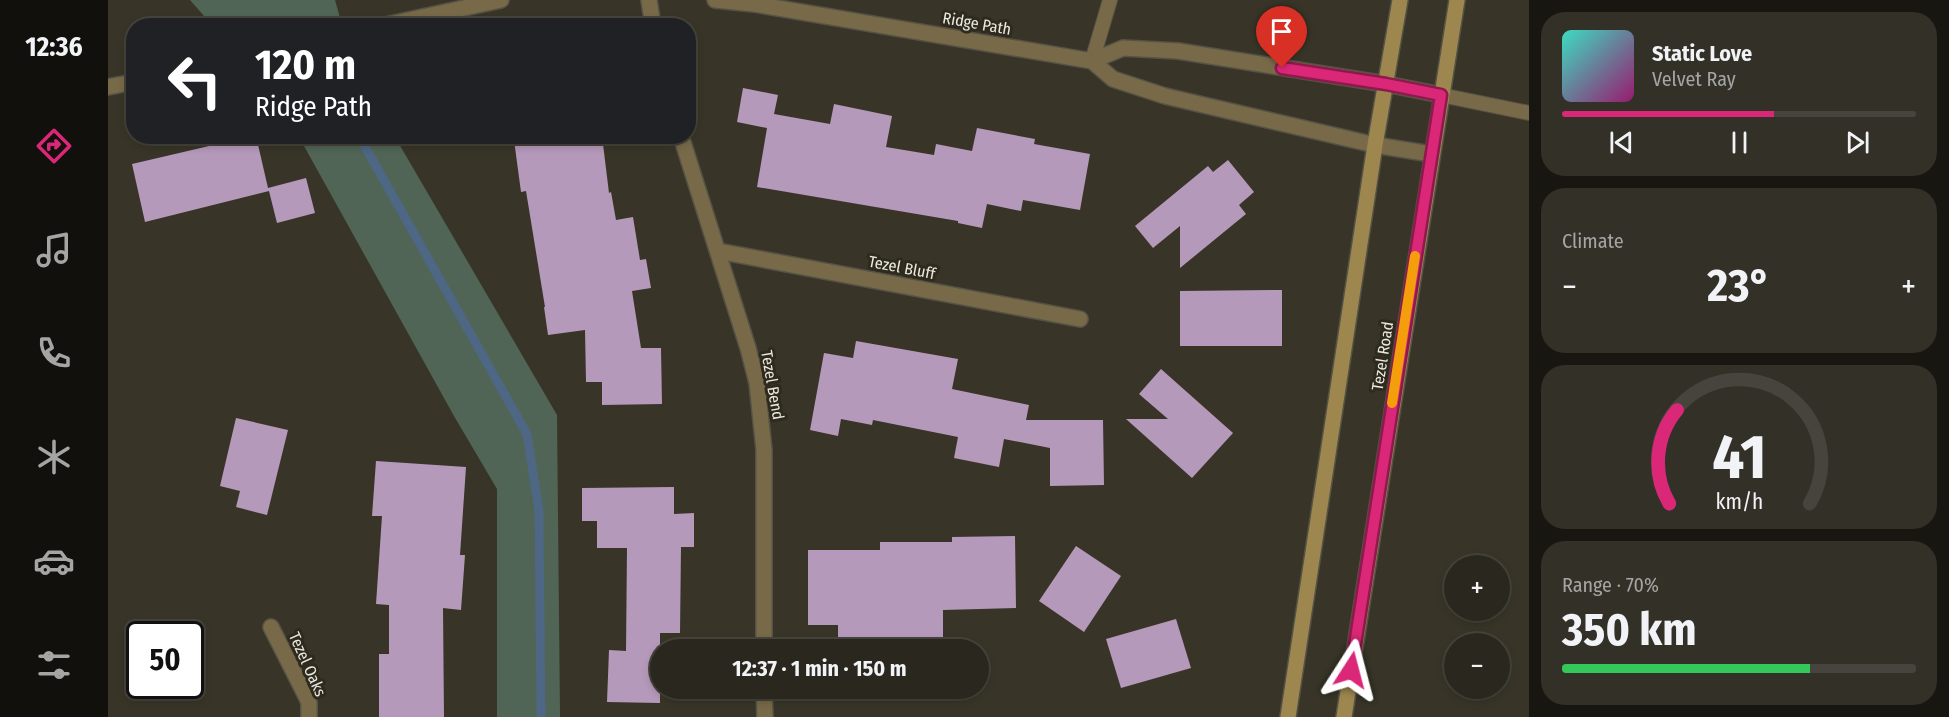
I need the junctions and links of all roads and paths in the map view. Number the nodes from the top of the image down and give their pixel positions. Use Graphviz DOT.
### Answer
graph roads {
  1 [pos="501,0"];
  2 [pos="649,0"];
  3 [pos="715,0"];
  4 [pos="1110,0"];
  5 [pos="1400,0"];
  6 [pos="1456,0"];
  7 [pos="418,18"];
  8 [pos="652,18"];
  9 [pos="1092,61"];
  10 [pos="126,84"];
  11 [pos="1386,84"];
  12 [pos="108,87"];
  13 [pos="1441,95"];
  14 [pos="1529,113"];
  15 [pos="684,144"];
  16 [pos="1375,145"];
  17 [pos="1431,154"];
  18 [pos="718,251"];
  19 [pos="1080,319"];
  20 [pos="271,627"];
  21 [pos="764,639"];
  22 [pos="764,699"];
  23 [pos="309,717"];
  24 [pos="765,717"];
  25 [pos="1288,717"];
  26 [pos="1344,717"];
  1 -- 7 [label="street"];
  2 -- 8 [label="street"];
  3 -- 9 [label="street, Ridge Path"];
  4 -- 9 [label="lane"];
  5 -- 11 [label="main road"];
  6 -- 13 [label="main road, Tezel Road"];
  9 -- 11 [label="street"];
  9 -- 16 [label="street, Ridge Path"];
  10 -- 12 [label="street"];
  11 -- 13 [label="street"];
  11 -- 16 [label="main road"];
  13 -- 14 [label="lane"];
  13 -- 17 [label="main road, Tezel Road"];
  15 -- 18 [label="street, Tezel Bend"];
  16 -- 17 [label="street, Ridge Path"];
  16 -- 25 [label="main road"];
  17 -- 26 [label="main road, Tezel Road"];
  18 -- 19 [label="street, Tezel Bluff"];
  18 -- 21 [label="street, Tezel Bend"];
  20 -- 23 [label="street, Tezel Oaks"];
  22 -- 24 [label="street"];
}
